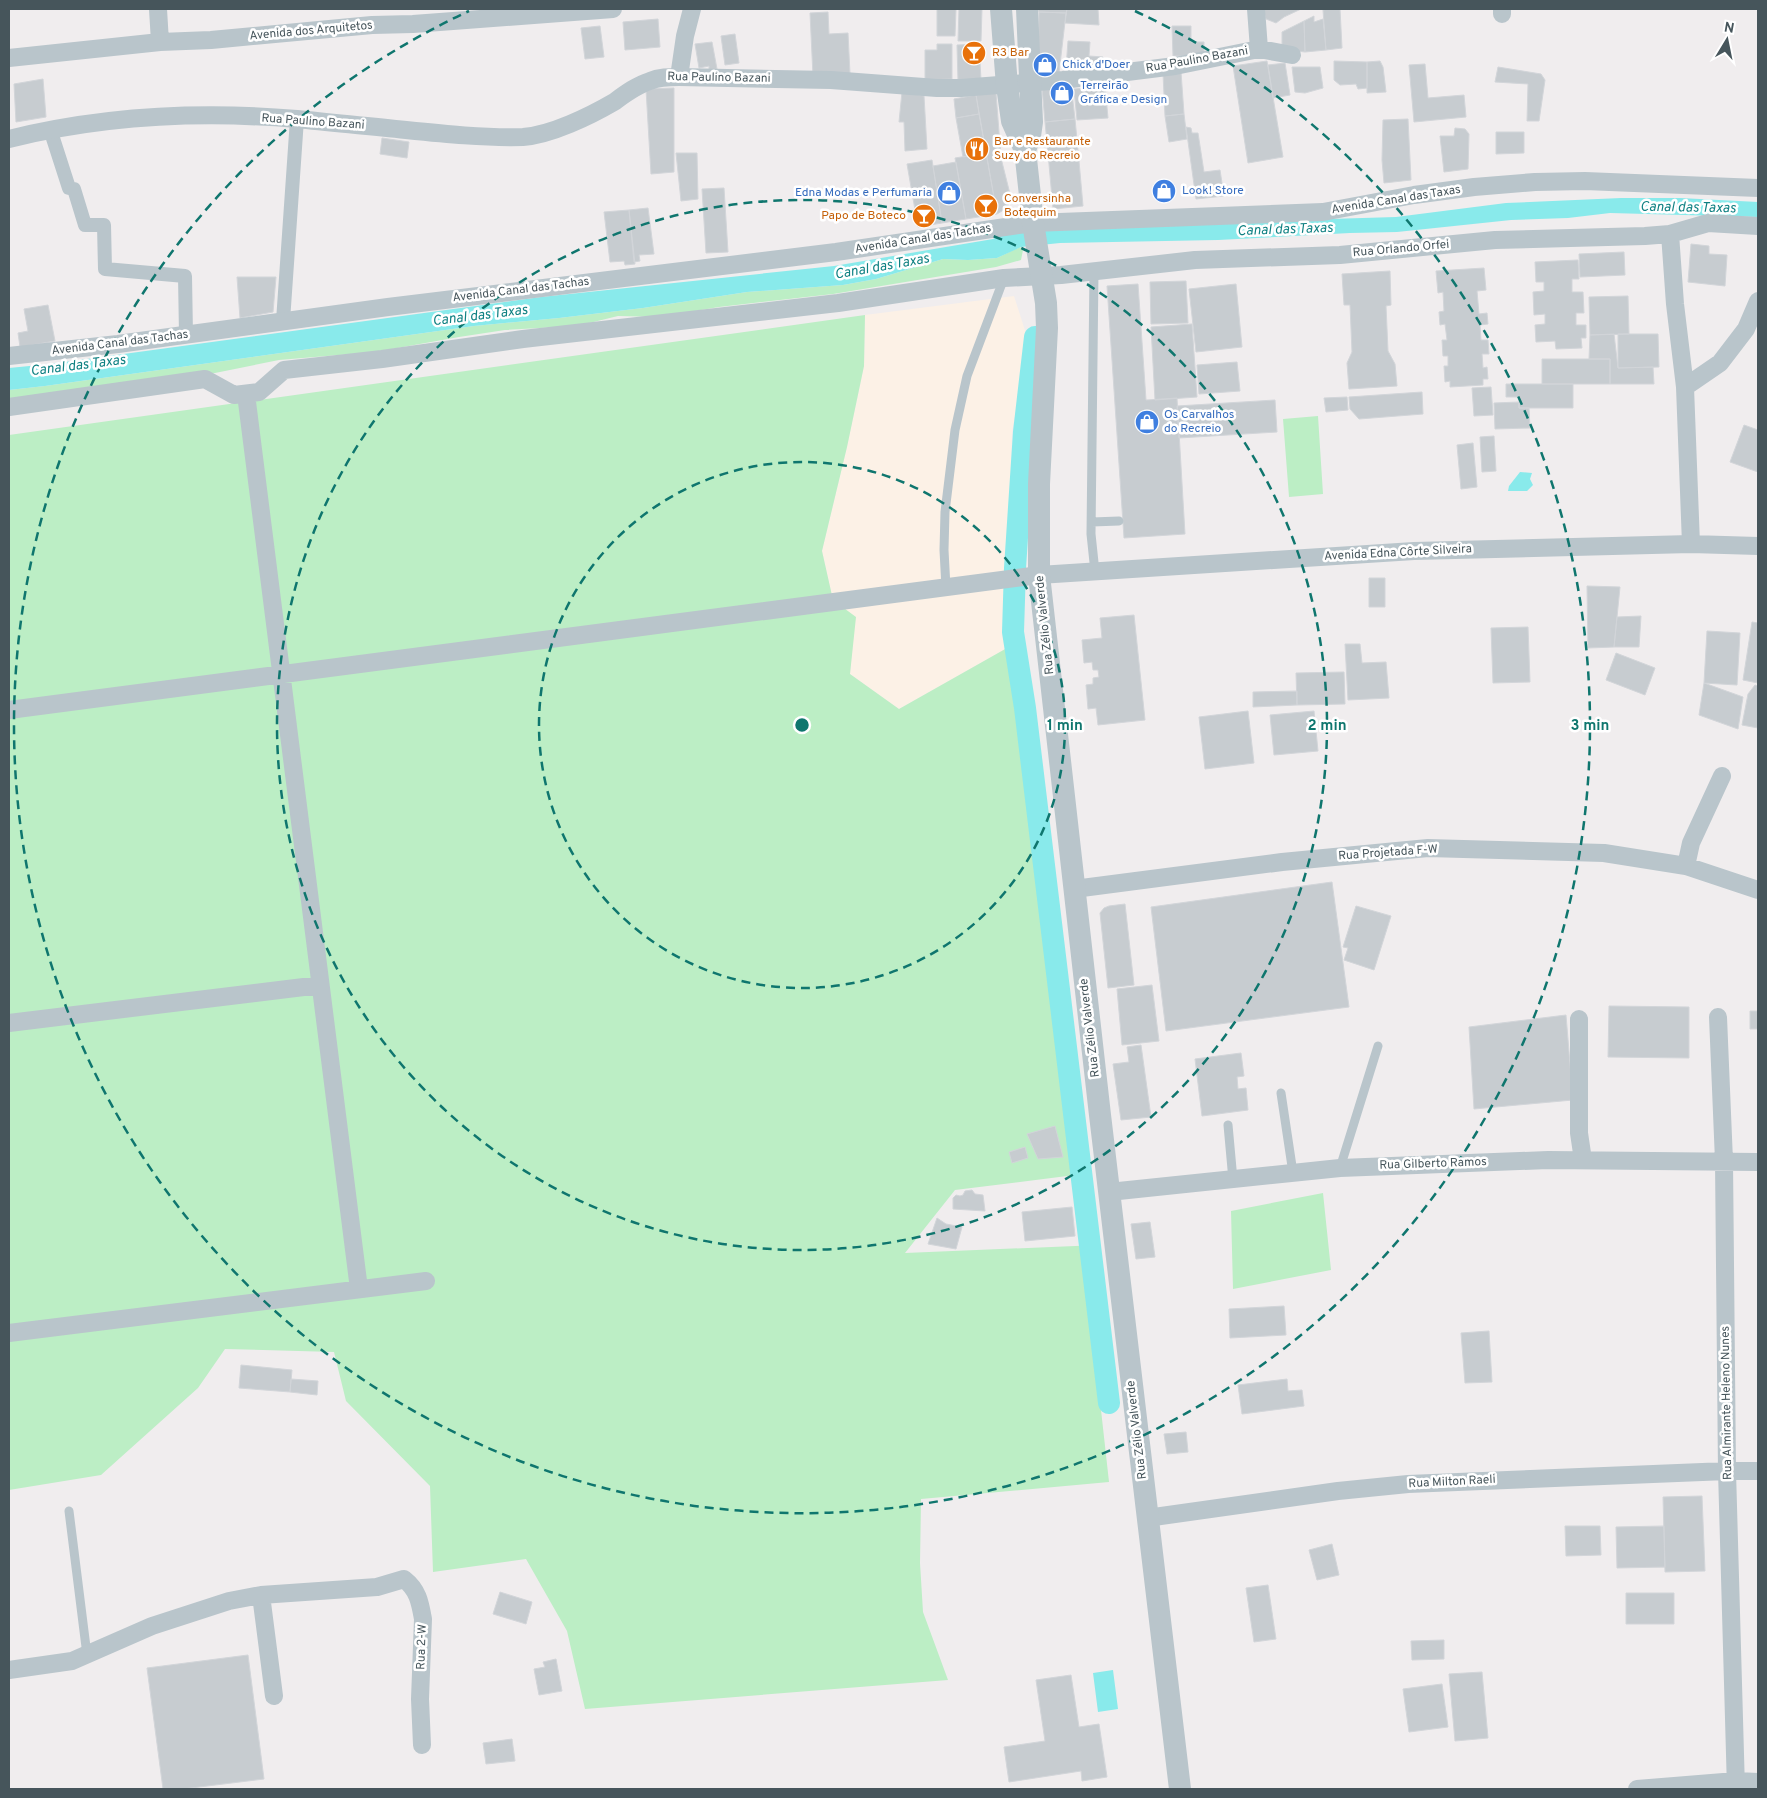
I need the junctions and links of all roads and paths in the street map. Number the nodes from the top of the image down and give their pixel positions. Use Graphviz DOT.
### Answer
graph roads {
  1 [pos="158,9"];
  2 [pos="614,9"];
  3 [pos="692,9"];
  4 [pos="1001,9"];
  5 [pos="1027,9"];
  6 [pos="1256,9"];
  7 [pos="501,13"];
  8 [pos="372,17"];
  9 [pos="160,42"];
  10 [pos="1259,49"];
  11 [pos="1292,55"];
  12 [pos="9,58"];
  13 [pos="679,77"];
  14 [pos="1031,83"];
  15 [pos="1006,86"];
  16 [pos="297,120"];
  17 [pos="50,129"];
  18 [pos="9,139"];
  19 [pos="1025,150"];
  20 [pos="1758,188"];
  21 [pos="1034,226"];
  22 [pos="1758,226"];
  23 [pos="1670,234"];
  24 [pos="1041,270"];
  25 [pos="1094,271"];
  26 [pos="1004,278"];
  27 [pos="1758,301"];
  28 [pos="283,321"];
  29 [pos="186,334"];
  30 [pos="9,356"];
  31 [pos="1685,387"];
  32 [pos="246,394"];
  33 [pos="9,407"];
  34 [pos="1119,521"];
  35 [pos="1092,522"];
  36 [pos="1692,544"];
  37 [pos="1758,546"];
  38 [pos="1095,572"];
  39 [pos="1039,575"];
  40 [pos="946,588"];
  41 [pos="281,675"];
  42 [pos="9,710"];
  43 [pos="1722,776"];
  44 [pos="1686,866"];
  45 [pos="1074,889"];
  46 [pos="1758,890"];
  47 [pos="320,985"];
  48 [pos="1718,1017"];
  49 [pos="1579,1018"];
  50 [pos="9,1023"];
  51 [pos="1378,1046"];
  52 [pos="1281,1093"];
  53 [pos="1228,1125"];
  54 [pos="1583,1160"];
  55 [pos="1724,1161"];
  56 [pos="1758,1162"];
  57 [pos="1340,1168"];
  58 [pos="1293,1173"];
  59 [pos="1232,1180"];
  60 [pos="1109,1192"];
  61 [pos="426,1281"];
  62 [pos="359,1290"];
  63 [pos="9,1333"];
  64 [pos="1727,1471"];
  65 [pos="1758,1471"];
  66 [pos="69,1511"];
  67 [pos="1147,1518"];
  68 [pos="261,1595"];
  69 [pos="87,1655"];
  70 [pos="9,1670"];
  71 [pos="274,1696"];
  72 [pos="422,1745"];
  73 [pos="1758,1782"];
  74 [pos="1736,1785"];
  75 [pos="1180,1789"];
  76 [pos="1637,1789"];
  1 -- 9 [label="street"];
  2 -- 7 [label="street, Avenida dos Arquitetos"];
  3 -- 13 [label="street"];
  4 -- 15 [label="street"];
  5 -- 14 [label="street"];
  6 -- 10 [label="street"];
  7 -- 8 [label="street, Avenida dos Arquitetos"];
  8 -- 9 [label="street, Avenida dos Arquitetos"];
  9 -- 12 [label="street, Avenida dos Arquitetos"];
  10 -- 11 [label="street, Rua Paulino Bazani"];
  10 -- 14 [label="street, Rua Paulino Bazani"];
  13 -- 15 [label="street, Rua Paulino Bazani"];
  13 -- 16 [label="street, Rua Paulino Bazani"];
  14 -- 15 [label="street, Rua Paulino Bazani"];
  14 -- 19 [label="street"];
  15 -- 19 [label="street"];
  16 -- 17 [label="street, Rua Paulino Bazani"];
  16 -- 28 [label="street"];
  17 -- 18 [label="street, Rua Paulino Bazani"];
  17 -- 29 [label="street"];
  19 -- 21 [label="street, Rua Zélio Valverde"];
  20 -- 21 [label="street, Avenida Canal das Taxas"];
  21 -- 24 [label="street, Rua Zélio Valverde"];
  21 -- 28 [label="street, Avenida Canal das Tachas"];
  22 -- 23 [label="street, Rua Orlando Orfei"];
  23 -- 25 [label="street, Rua Orlando Orfei"];
  23 -- 31 [label="street"];
  24 -- 25 [label="street, Rua Orlando Orfei"];
  24 -- 26 [label="street, Rua Orlando Orfei"];
  24 -- 39 [label="street, Rua Zélio Valverde"];
  25 -- 35 [label="lane"];
  26 -- 32 [label="street, Rua Orlando Orfei"];
  26 -- 40 [label="lane"];
  27 -- 31 [label="street"];
  28 -- 29 [label="street, Avenida Canal das Tachas"];
  29 -- 30 [label="street, Avenida Canal das Tachas"];
  31 -- 36 [label="street"];
  32 -- 33 [label="street"];
  32 -- 41 [label="street"];
  34 -- 35 [label="lane"];
  35 -- 38 [label="lane"];
  36 -- 37 [label="street, Avenida Edna Côrte Silveira"];
  36 -- 38 [label="street, Avenida Edna Côrte Silveira"];
  38 -- 39 [label="street, Avenida Edna Côrte Silveira"];
  39 -- 40 [label="street, Avenida Edna Côrte Silveira"];
  39 -- 45 [label="street, Rua Zélio Valverde"];
  40 -- 41 [label="street, Avenida Edna Côrte Silveira"];
  41 -- 42 [label="street, Avenida Edna Côrte Silveira"];
  41 -- 47 [label="street"];
  43 -- 44 [label="street"];
  44 -- 45 [label="street, Rua Projetada F-W"];
  44 -- 46 [label="street, Rua Projetada F-W"];
  45 -- 60 [label="street, Rua Zélio Valverde"];
  47 -- 50 [label="street"];
  47 -- 62 [label="street"];
  48 -- 55 [label="street, Rua Almirante Heleno Nunes"];
  49 -- 54 [label="street"];
  51 -- 57 [label="lane"];
  52 -- 58 [label="lane"];
  53 -- 59 [label="lane"];
  54 -- 55 [label="street, Rua Gilberto Ramos"];
  54 -- 57 [label="street, Rua Gilberto Ramos"];
  55 -- 56 [label="street, Rua Gilberto Ramos"];
  55 -- 64 [label="street, Rua Almirante Heleno Nunes"];
  57 -- 58 [label="street, Rua Gilberto Ramos"];
  58 -- 59 [label="street, Rua Gilberto Ramos"];
  59 -- 60 [label="street, Rua Gilberto Ramos"];
  60 -- 67 [label="street, Rua Zélio Valverde"];
  61 -- 62 [label="street"];
  62 -- 63 [label="street"];
  64 -- 65 [label="street, Rua Milton Raeli"];
  64 -- 67 [label="street, Rua Milton Raeli"];
  64 -- 74 [label="street, Rua Almirante Heleno Nunes"];
  66 -- 69 [label="lane"];
  67 -- 75 [label="street, Rua Zélio Valverde"];
  68 -- 69 [label="street, Rua 2-W"];
  68 -- 71 [label="street"];
  68 -- 72 [label="street, Rua 2-W"];
  69 -- 70 [label="street, Rua 2-W"];
  73 -- 74 [label="street"];
  74 -- 76 [label="street"];
}
